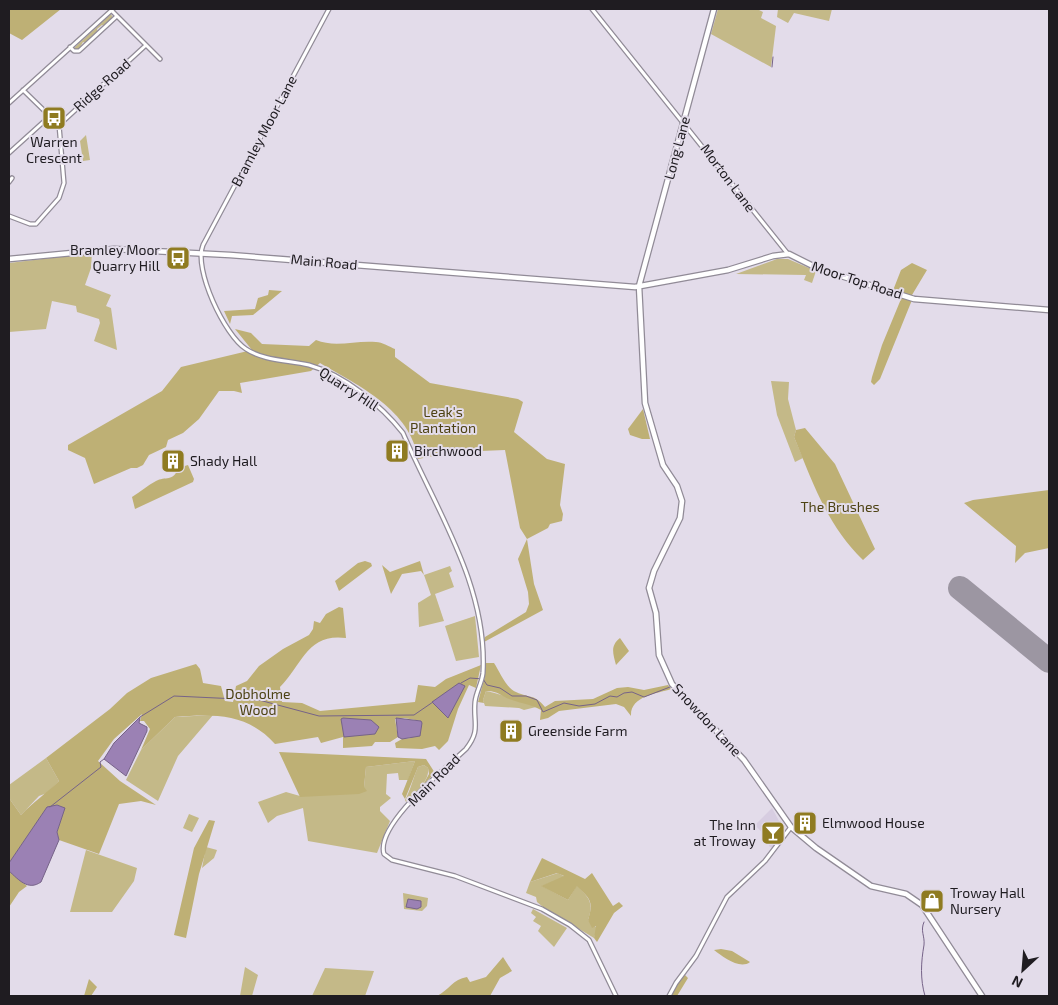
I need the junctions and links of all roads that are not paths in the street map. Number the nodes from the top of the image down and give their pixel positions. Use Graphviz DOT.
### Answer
graph roads {
  1 [pos="112,9"];
  2 [pos="329,9"];
  3 [pos="592,9"];
  4 [pos="714,9"];
  5 [pos="116,16"];
  6 [pos="145,46"];
  7 [pos="70,47"];
  8 [pos="160,59"];
  9 [pos="23,90"];
  10 [pos="9,103"];
  11 [pos="50,116"];
  12 [pos="685,122"];
  13 [pos="59,125"];
  14 [pos="9,154"];
  15 [pos="12,178"];
  16 [pos="9,182"];
  17 [pos="9,216"];
  18 [pos="200,253"];
  19 [pos="788,254"];
  20 [pos="9,259"];
  21 [pos="639,286"];
  22 [pos="1049,310"];
  23 [pos="403,433"];
  24 [pos="791,827"];
  25 [pos="616,996"];
  26 [pos="669,996"];
  27 [pos="982,996"];
  1 -- 5 [label="street"];
  1 -- 7 [label="street"];
  2 -- 18 [label="street, Bramley Moor Lane"];
  3 -- 12 [label="street, Morton Lane"];
  4 -- 12 [label="main road, Long Lane"];
  5 -- 6 [label="street"];
  5 -- 7 [label="street"];
  6 -- 8 [label="street"];
  6 -- 13 [label="street, Ridge Road"];
  7 -- 9 [label="street"];
  9 -- 10 [label="street"];
  9 -- 11 [label="street"];
  11 -- 13 [label="street"];
  11 -- 14 [label="street"];
  12 -- 19 [label="street, Morton Lane"];
  12 -- 21 [label="main road, Long Lane"];
  13 -- 17 [label="street"];
  15 -- 16 [label="street"];
  18 -- 20 [label="main road, Main Road"];
  18 -- 21 [label="main road, Main Road"];
  18 -- 23 [label="street, Quarry Hill"];
  19 -- 21 [label="main road"];
  19 -- 22 [label="main road, Moor Top Road"];
  21 -- 24 [label="main road, Snowdon Lane"];
  23 -- 25 [label="street, Main Road"];
  24 -- 26 [label="street"];
  24 -- 27 [label="main road, Snowdon Lane"];
}
